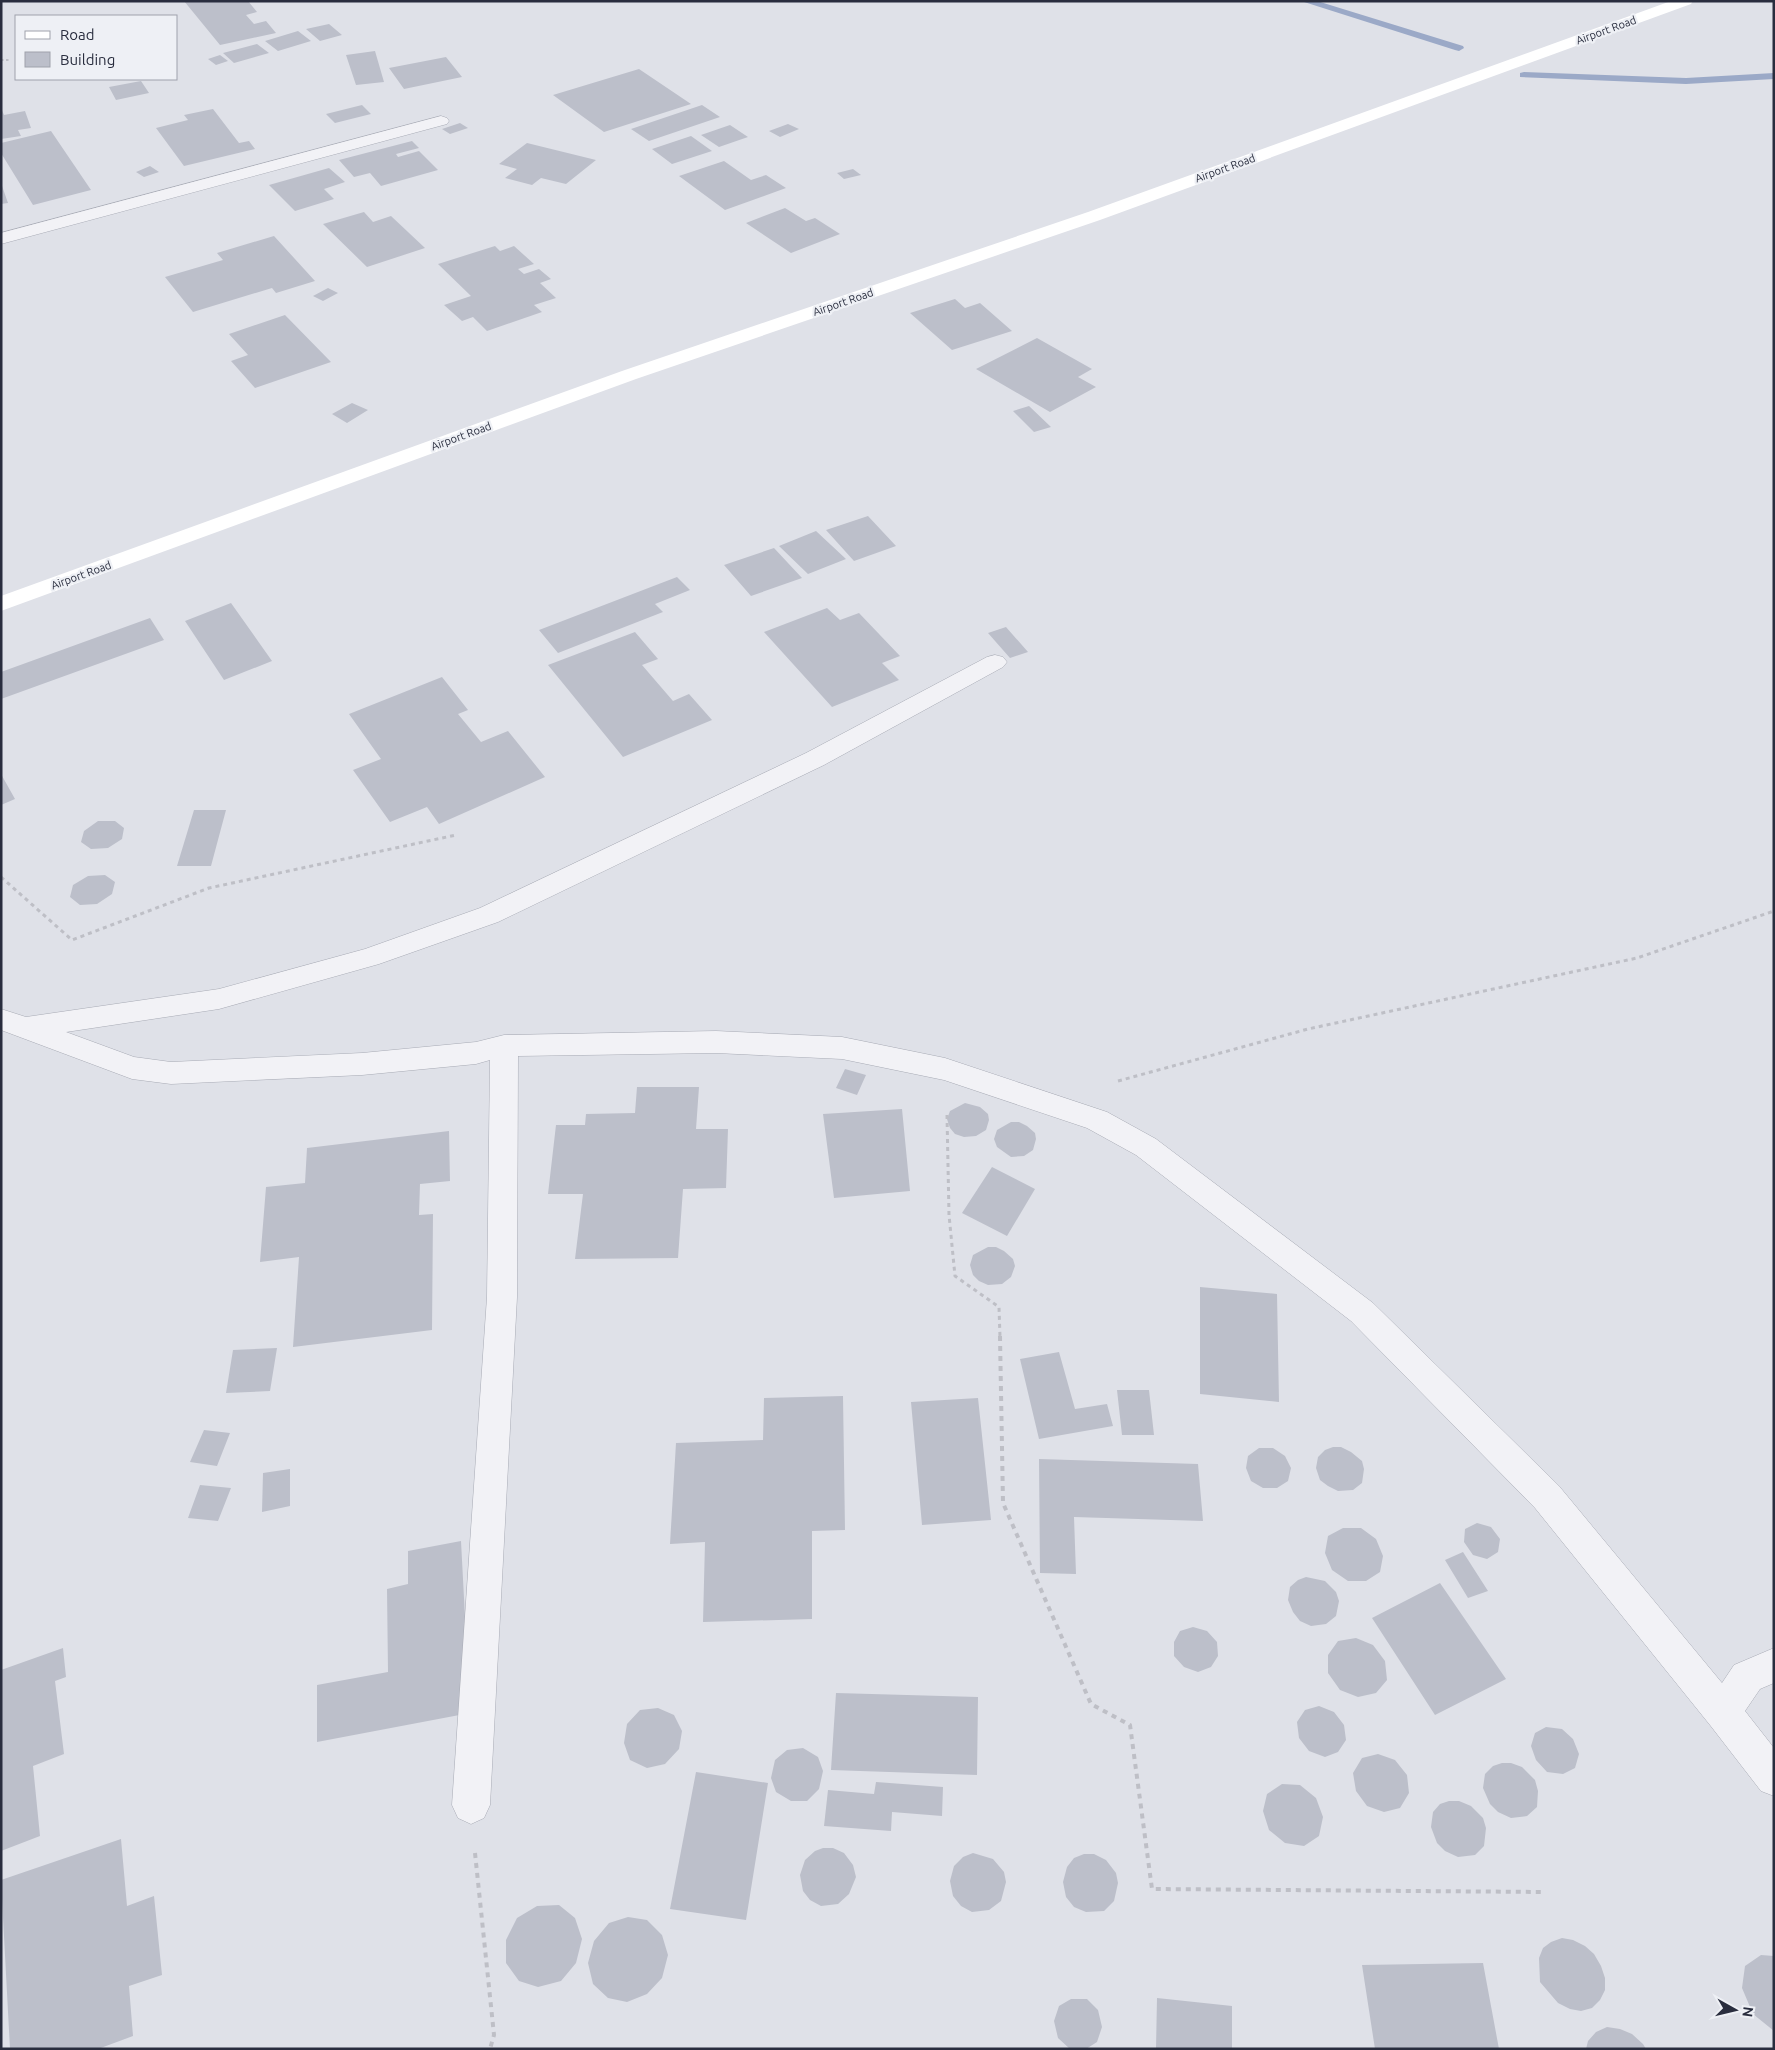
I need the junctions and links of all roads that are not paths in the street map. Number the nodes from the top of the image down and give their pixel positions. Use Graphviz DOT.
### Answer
graph roads {
  1 [pos="1686,1"];
  2 [pos="441,121"];
  3 [pos="1,239"];
  4 [pos="1,604"];
  5 [pos="995,662"];
  6 [pos="1,1019"];
  7 [pos="27,1028"];
  8 [pos="504,1046"];
  9 [pos="1774,1665"];
  10 [pos="1723,1712"];
  11 [pos="1774,1778"];
  12 [pos="471,1805"];
  1 -- 4 [label="street, Airport Road"];
  2 -- 3 [label="street"];
  5 -- 7 [label="street"];
  6 -- 7 [label="street"];
  7 -- 8 [label="street"];
  8 -- 10 [label="street"];
  8 -- 12 [label="street"];
  9 -- 10 [label="street"];
  10 -- 11 [label="street"];
}
